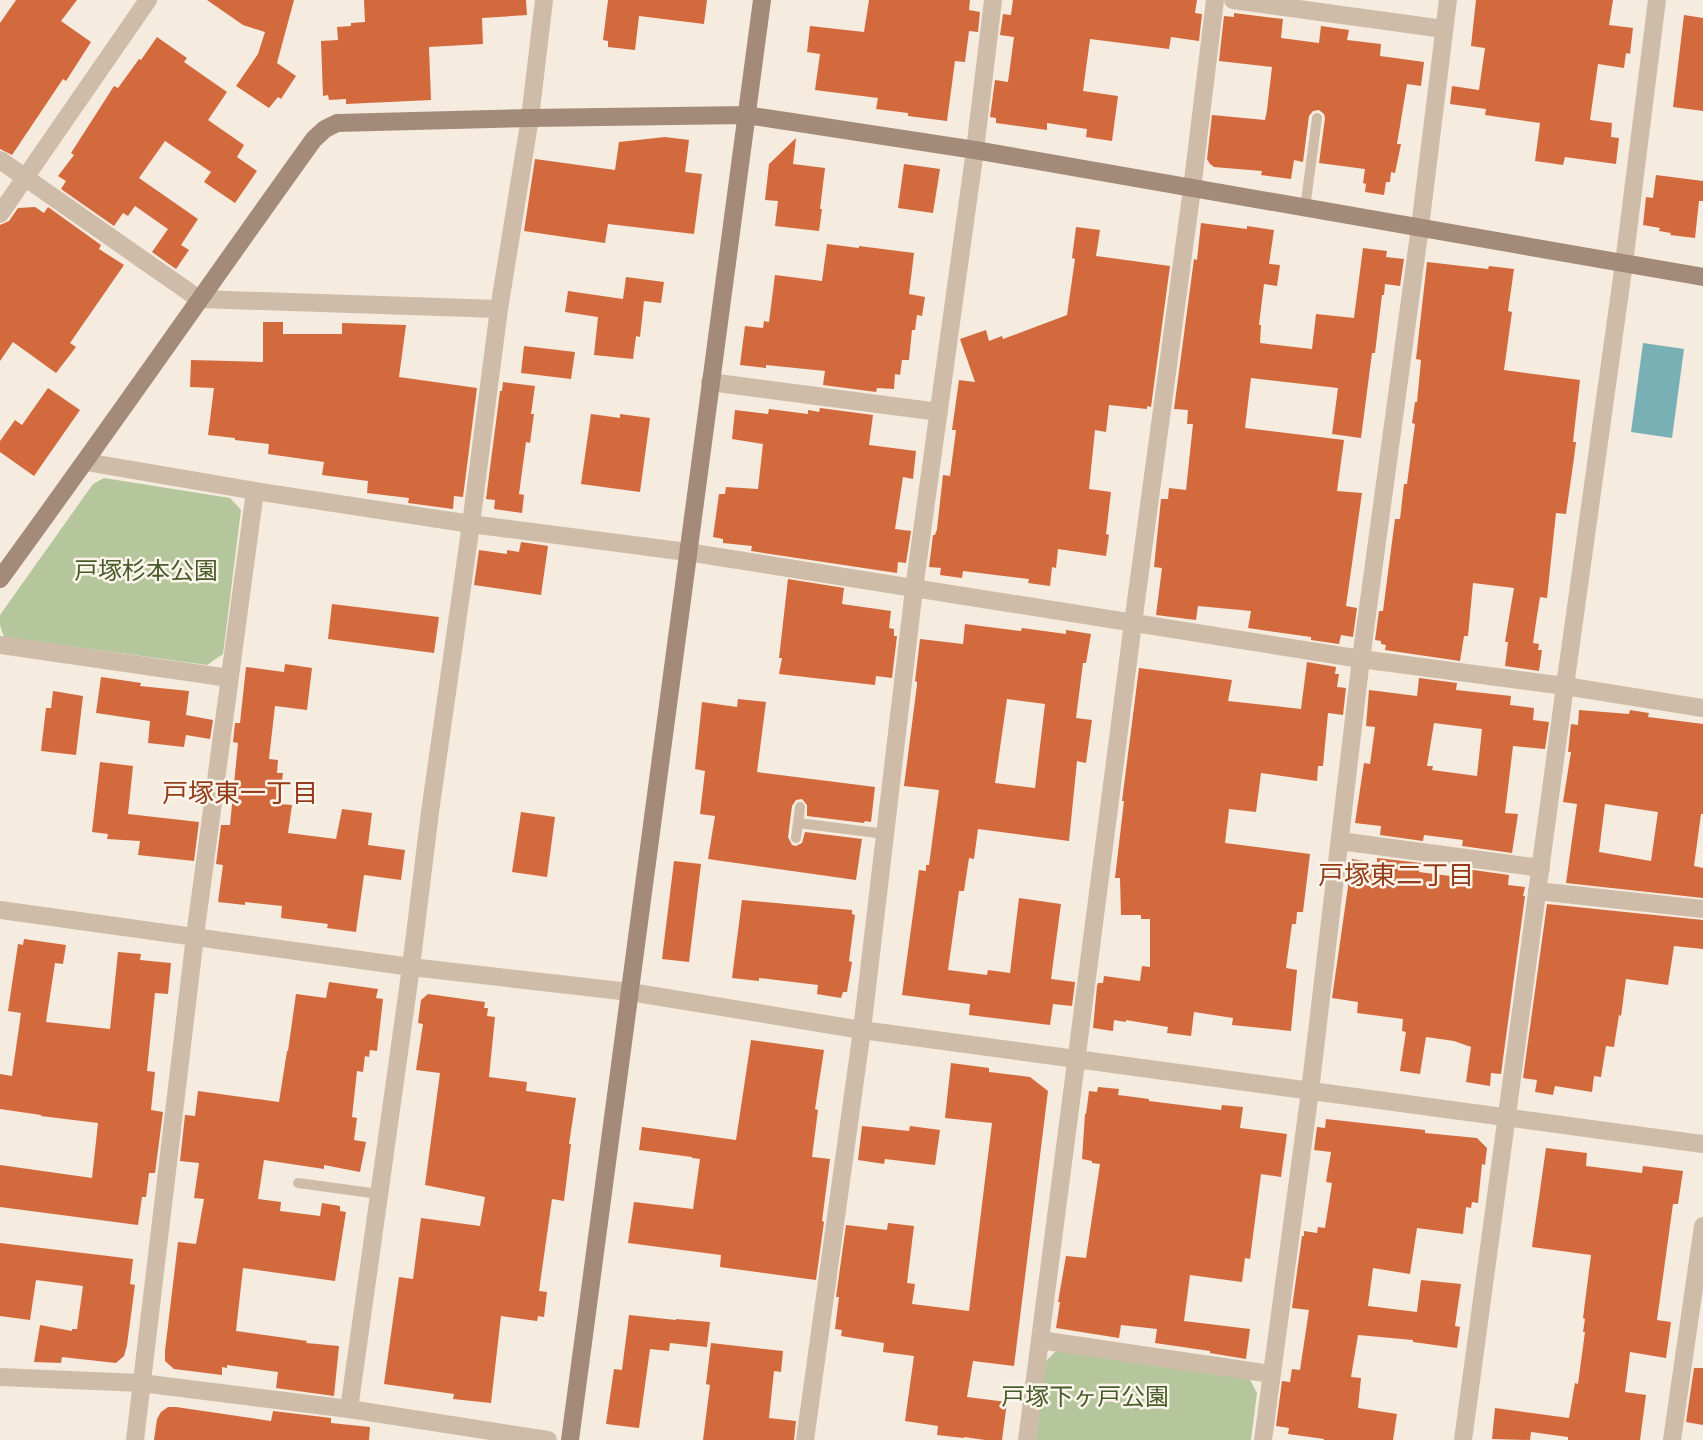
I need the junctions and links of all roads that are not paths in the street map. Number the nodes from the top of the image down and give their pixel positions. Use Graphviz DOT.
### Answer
graph roads {
  1 [pos="148,0"];
  2 [pos="544,0"];
  3 [pos="762,0"];
  4 [pos="993,0"];
  5 [pos="1215,0"];
  6 [pos="1233,0"];
  7 [pos="1448,0"];
  8 [pos="1657,0"];
  9 [pos="1444,29"];
  10 [pos="746,115"];
  11 [pos="530,118"];
  12 [pos="1317,118"];
  13 [pos="975,150"];
  14 [pos="0,160"];
  15 [pos="26,178"];
  16 [pos="1192,189"];
  17 [pos="1305,208"];
  18 [pos="0,214"];
  19 [pos="1420,227"];
  20 [pos="1624,263"];
  21 [pos="1703,277"];
  22 [pos="199,299"];
  23 [pos="499,309"];
  24 [pos="710,382"];
  25 [pos="939,412"];
  26 [pos="86,462"];
  27 [pos="255,491"];
  28 [pos="471,524"];
  29 [pos="687,552"];
  30 [pos="0,579"];
  31 [pos="914,589"];
  32 [pos="1133,623"];
  33 [pos="0,645"];
  34 [pos="1361,659"];
  35 [pos="229,678"];
  36 [pos="1565,686"];
  37 [pos="1703,708"];
  38 [pos="800,807"];
  39 [pos="798,824"];
  40 [pos="885,834"];
  41 [pos="796,838"];
  42 [pos="1340,841"];
  43 [pos="1541,868"];
  44 [pos="1537,891"];
  45 [pos="1703,909"];
  46 [pos="0,910"];
  47 [pos="195,936"];
  48 [pos="411,967"];
  49 [pos="630,992"];
  50 [pos="862,1030"];
  51 [pos="1076,1059"];
  52 [pos="1310,1091"];
  53 [pos="1506,1117"];
  54 [pos="1703,1144"];
  55 [pos="298,1183"];
  56 [pos="379,1194"];
  57 [pos="1703,1226"];
  58 [pos="1040,1340"];
  59 [pos="1272,1374"];
  60 [pos="0,1377"];
  61 [pos="141,1383"];
  62 [pos="349,1409"];
  63 [pos="135,1440"];
  64 [pos="548,1440"];
  65 [pos="570,1440"];
  66 [pos="805,1440"];
  67 [pos="1027,1440"];
  68 [pos="1263,1440"];
  69 [pos="1463,1440"];
  70 [pos="1672,1440"];
  1 -- 15 [label="street"];
  2 -- 11 [label="street"];
  3 -- 10 [label="street"];
  4 -- 13 [label="street"];
  5 -- 16 [label="street"];
  6 -- 9 [label="street"];
  7 -- 9 [label="street"];
  8 -- 20 [label="street"];
  9 -- 19 [label="street"];
  10 -- 11 [label="street"];
  10 -- 13 [label="street"];
  10 -- 24 [label="street"];
  11 -- 22 [label="street"];
  11 -- 23 [label="street"];
  12 -- 17 [label="lane"];
  13 -- 16 [label="street"];
  13 -- 25 [label="street"];
  14 -- 15 [label="street"];
  15 -- 18 [label="street"];
  15 -- 22 [label="street"];
  16 -- 17 [label="street"];
  16 -- 32 [label="street"];
  17 -- 19 [label="street"];
  19 -- 20 [label="street"];
  19 -- 34 [label="street"];
  20 -- 21 [label="street"];
  20 -- 36 [label="street"];
  22 -- 23 [label="street"];
  22 -- 26 [label="street"];
  23 -- 28 [label="street"];
  24 -- 25 [label="street"];
  24 -- 29 [label="street"];
  25 -- 31 [label="street"];
  26 -- 27 [label="street"];
  26 -- 30 [label="street"];
  27 -- 28 [label="street"];
  27 -- 35 [label="street"];
  28 -- 29 [label="street"];
  28 -- 48 [label="street"];
  29 -- 31 [label="street"];
  29 -- 49 [label="street"];
  31 -- 32 [label="street"];
  31 -- 40 [label="street"];
  32 -- 34 [label="street"];
  32 -- 51 [label="street"];
  33 -- 35 [label="street"];
  34 -- 36 [label="street"];
  34 -- 42 [label="street"];
  35 -- 47 [label="street"];
  36 -- 37 [label="street"];
  36 -- 43 [label="street"];
  38 -- 39 [label="lane"];
  39 -- 40 [label="lane"];
  39 -- 41 [label="lane"];
  40 -- 50 [label="street"];
  42 -- 43 [label="street"];
  42 -- 52 [label="street"];
  43 -- 44 [label="street"];
  44 -- 45 [label="street"];
  44 -- 53 [label="street"];
  46 -- 47 [label="street"];
  47 -- 48 [label="street"];
  47 -- 61 [label="street"];
  48 -- 49 [label="street"];
  48 -- 56 [label="street"];
  49 -- 50 [label="street"];
  49 -- 65 [label="street"];
  50 -- 51 [label="street"];
  50 -- 66 [label="street"];
  51 -- 52 [label="street"];
  51 -- 58 [label="street"];
  52 -- 53 [label="street"];
  52 -- 59 [label="street"];
  53 -- 54 [label="street"];
  53 -- 69 [label="street"];
  55 -- 56 [label="lane"];
  56 -- 62 [label="street"];
  57 -- 70 [label="street"];
  58 -- 59 [label="street"];
  58 -- 67 [label="street"];
  59 -- 68 [label="street"];
  60 -- 61 [label="street"];
  61 -- 62 [label="street"];
  61 -- 63 [label="street"];
  62 -- 64 [label="street"];
}
